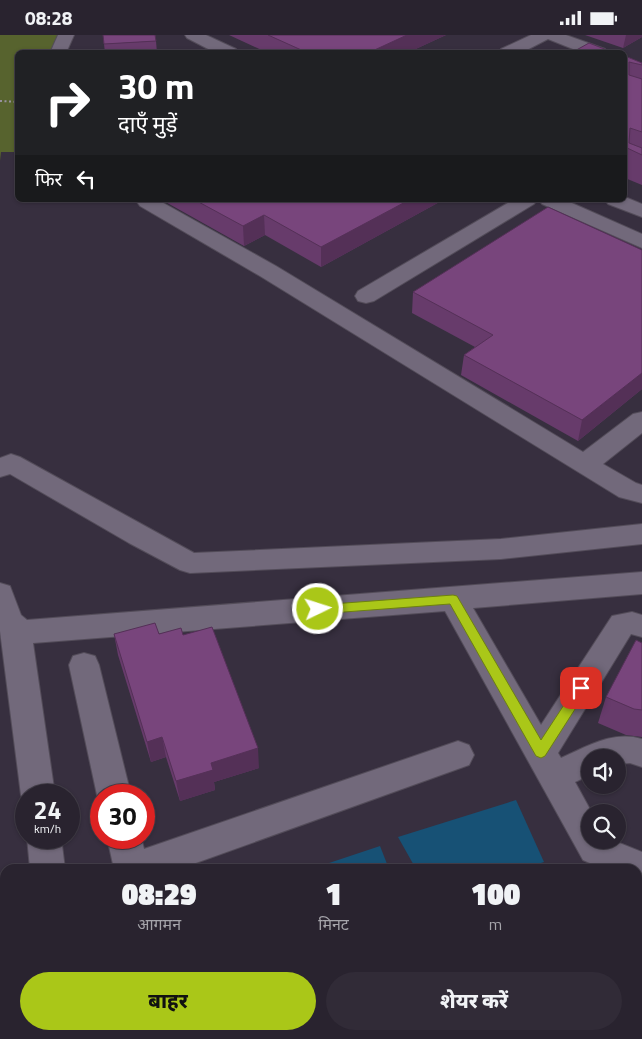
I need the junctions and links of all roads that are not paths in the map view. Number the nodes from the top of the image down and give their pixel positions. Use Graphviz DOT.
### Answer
graph roads {
  1 [pos="66,35"];
  2 [pos="193,35"];
  3 [pos="544,35"];
  4 [pos="551,35"];
  5 [pos="59,50"];
  6 [pos="224,50"];
  7 [pos="513,50"];
  8 [pos="588,50"];
  9 [pos="147,202"];
  10 [pos="524,202"];
  11 [pos="553,202"];
  12 [pos="620,202"];
  13 [pos="642,211"];
  14 [pos="642,242"];
  15 [pos="366,296"];
  16 [pos="642,420"];
  17 [pos="585,464"];
  18 [pos="0,468"];
  19 [pos="638,488"];
  20 [pos="642,534"];
  21 [pos="642,583"];
  22 [pos="0,594"];
  23 [pos="453,599"];
  24 [pos="642,627"];
  25 [pos="16,629"];
  26 [pos="84,665"];
  27 [pos="626,750"];
  28 [pos="642,753"];
  29 [pos="458,755"];
  30 [pos="581,761"];
  31 [pos="547,764"];
  32 [pos="37,784"];
  33 [pos="111,784"];
  34 [pos="581,824"];
  35 [pos="46,849"];
  36 [pos="127,849"];
  37 [pos="595,849"];
  38 [pos="47,864"];
  39 [pos="131,864"];
  40 [pos="146,864"];
  41 [pos="630,864"];
  1 -- 5 [label="street"];
  2 -- 6 [label="street"];
  3 -- 7 [label="street"];
  4 -- 8 [label="street"];
  9 -- 17 [label="street"];
  10 -- 15 [label="street"];
  11 -- 14 [label="street"];
  12 -- 13 [label="street"];
  16 -- 17 [label="street"];
  17 -- 19 [label="street"];
  18 -- 20 [label="street"];
  21 -- 23 [label="street"];
  22 -- 25 [label="street"];
  23 -- 25 [label="street"];
  23 -- 31 [label="street"];
  24 -- 31 [label="street"];
  25 -- 32 [label="street"];
  26 -- 33 [label="street"];
  27 -- 28 [label="street"];
  29 -- 40 [label="street"];
  30 -- 31 [label="street"];
  31 -- 34 [label="street"];
  35 -- 38 [label="street"];
  36 -- 39 [label="street"];
  37 -- 41 [label="street"];
}
